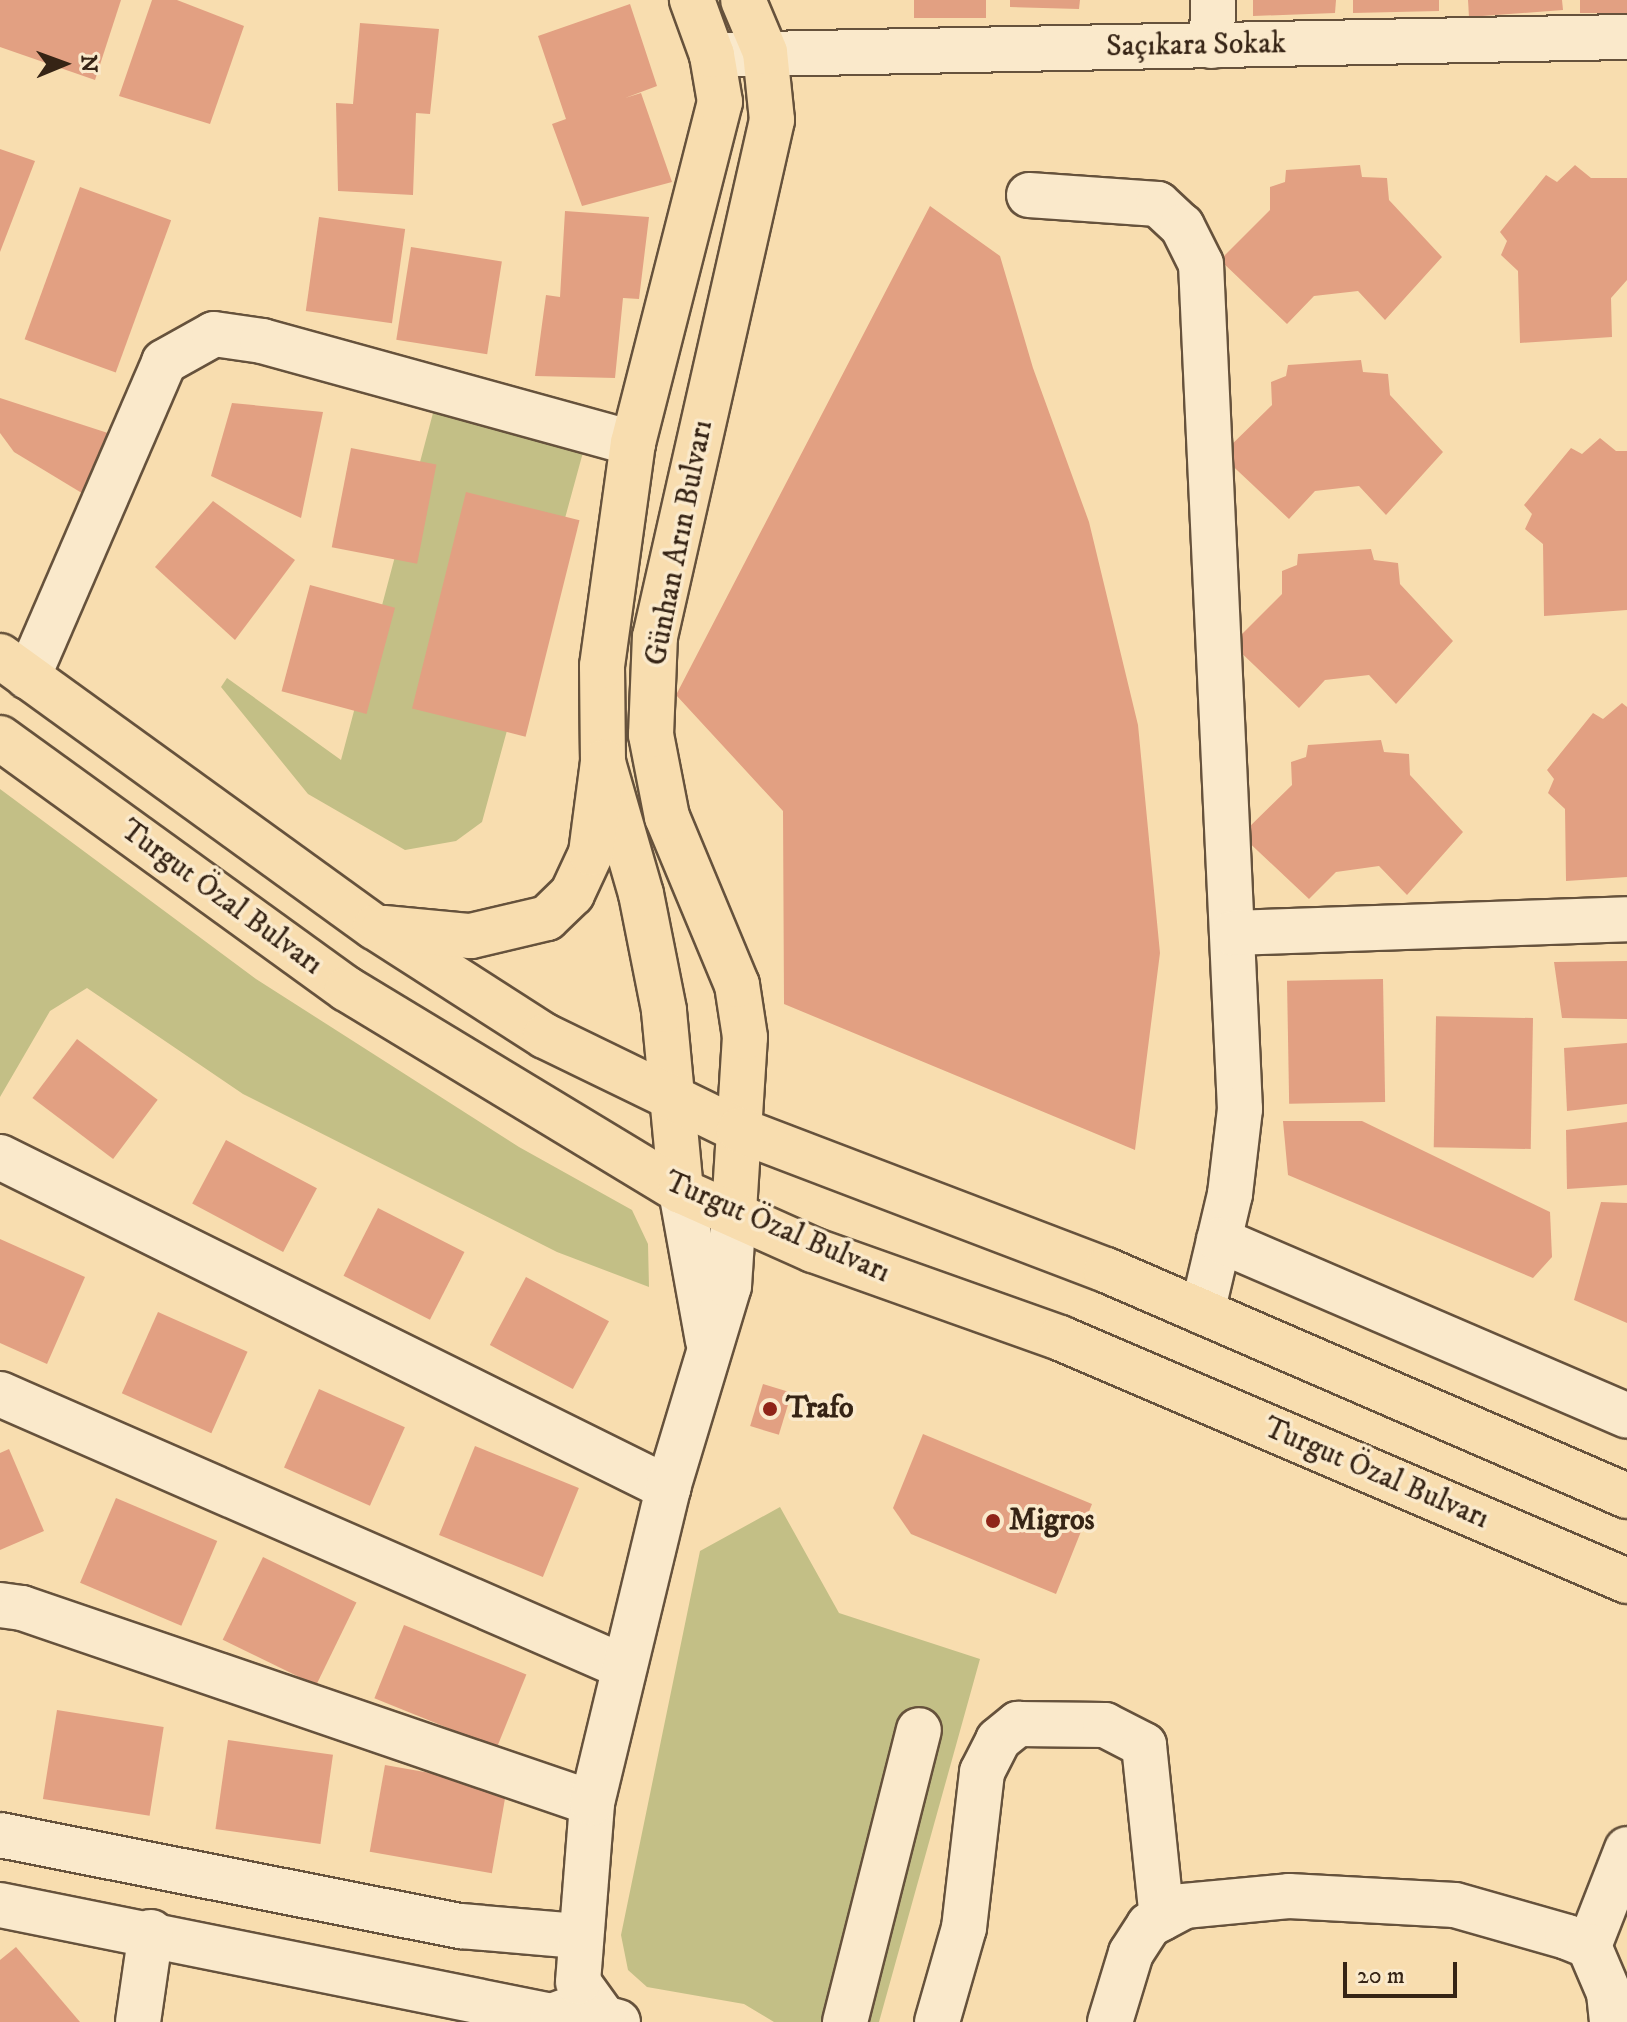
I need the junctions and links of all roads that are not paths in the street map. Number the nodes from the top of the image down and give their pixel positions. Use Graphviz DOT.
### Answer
graph roads {
  1 [pos="692,0"];
  2 [pos="743,0"];
  3 [pos="1213,0"];
  4 [pos="1627,37"];
  5 [pos="1212,46"];
  6 [pos="765,52"];
  7 [pos="712,55"];
  8 [pos="1029,195"];
  9 [pos="633,443"];
  10 [pos="14,666"];
  11 [pos="0,738"];
  12 [pos="603,762"];
  13 [pos="1627,919"];
  14 [pos="375,927"];
  15 [pos="1233,933"];
  16 [pos="672,1099"];
  17 [pos="739,1130"];
  18 [pos="0,1157"];
  19 [pos="681,1191"];
  20 [pos="734,1211"];
  21 [pos="1219,1240"];
  22 [pos="1202,1312"];
  23 [pos="709,1343"];
  24 [pos="0,1394"];
  25 [pos="1627,1416"];
  26 [pos="668,1488"];
  27 [pos="1627,1496"];
  28 [pos="1627,1581"];
  29 [pos="0,1605"];
  30 [pos="624,1667"];
  31 [pos="919,1730"];
  32 [pos="592,1803"];
  33 [pos="0,1835"];
  34 [pos="1627,1849"];
  35 [pos="0,1905"];
  36 [pos="1162,1918"];
  37 [pos="151,1932"];
  38 [pos="578,1936"];
  39 [pos="1589,1946"];
  40 [pos="578,2016"];
  41 [pos="138,2022"];
  42 [pos="845,2022"];
  43 [pos="937,2022"];
  44 [pos="1110,2022"];
  45 [pos="1612,2022"];
  1 -- 7 [label="main road, Günhan Arın Bulvarı"];
  2 -- 6 [label="main road, Günhan Arın Bulvarı"];
  3 -- 5 [label="street"];
  4 -- 5 [label="street, Saçıkara Sokak"];
  5 -- 6 [label="street, Saçıkara Sokak"];
  6 -- 7 [label="street, Saçıkara Sokak"];
  6 -- 17 [label="main road, Günhan Arın Bulvarı"];
  7 -- 9 [label="main road, Günhan Arın Bulvarı"];
  8 -- 15 [label="street"];
  9 -- 10 [label="street"];
  9 -- 12 [label="main road, Günhan Arın Bulvarı"];
  10 -- 14 [label="main road"];
  11 -- 19 [label="main road, Turgut Özal Bulvarı"];
  12 -- 14 [label="main road"];
  12 -- 16 [label="main road, Günhan Arın Bulvarı"];
  13 -- 15 [label="street"];
  14 -- 16 [label="main road"];
  15 -- 21 [label="street"];
  16 -- 17 [label="main road"];
  16 -- 19 [label="main road, Günhan Arın Bulvarı"];
  17 -- 20 [label="main road, Günhan Arın Bulvarı"];
  17 -- 22 [label="main road"];
  18 -- 26 [label="street"];
  19 -- 20 [label="main road, Turgut Özal Bulvarı"];
  19 -- 23 [label="street"];
  20 -- 23 [label="street"];
  20 -- 28 [label="main road, Turgut Özal Bulvarı"];
  21 -- 22 [label="street"];
  21 -- 25 [label="street"];
  22 -- 27 [label="main road"];
  23 -- 26 [label="street"];
  24 -- 30 [label="street"];
  26 -- 30 [label="street"];
  29 -- 32 [label="street"];
  30 -- 32 [label="street"];
  31 -- 42 [label="street"];
  32 -- 38 [label="street"];
  33 -- 38 [label="street"];
  34 -- 39 [label="street"];
  35 -- 37 [label="street"];
  36 -- 39 [label="street"];
  36 -- 43 [label="street"];
  36 -- 44 [label="street"];
  37 -- 40 [label="street"];
  37 -- 41 [label="street"];
  38 -- 40 [label="street"];
  39 -- 45 [label="street"];
}
